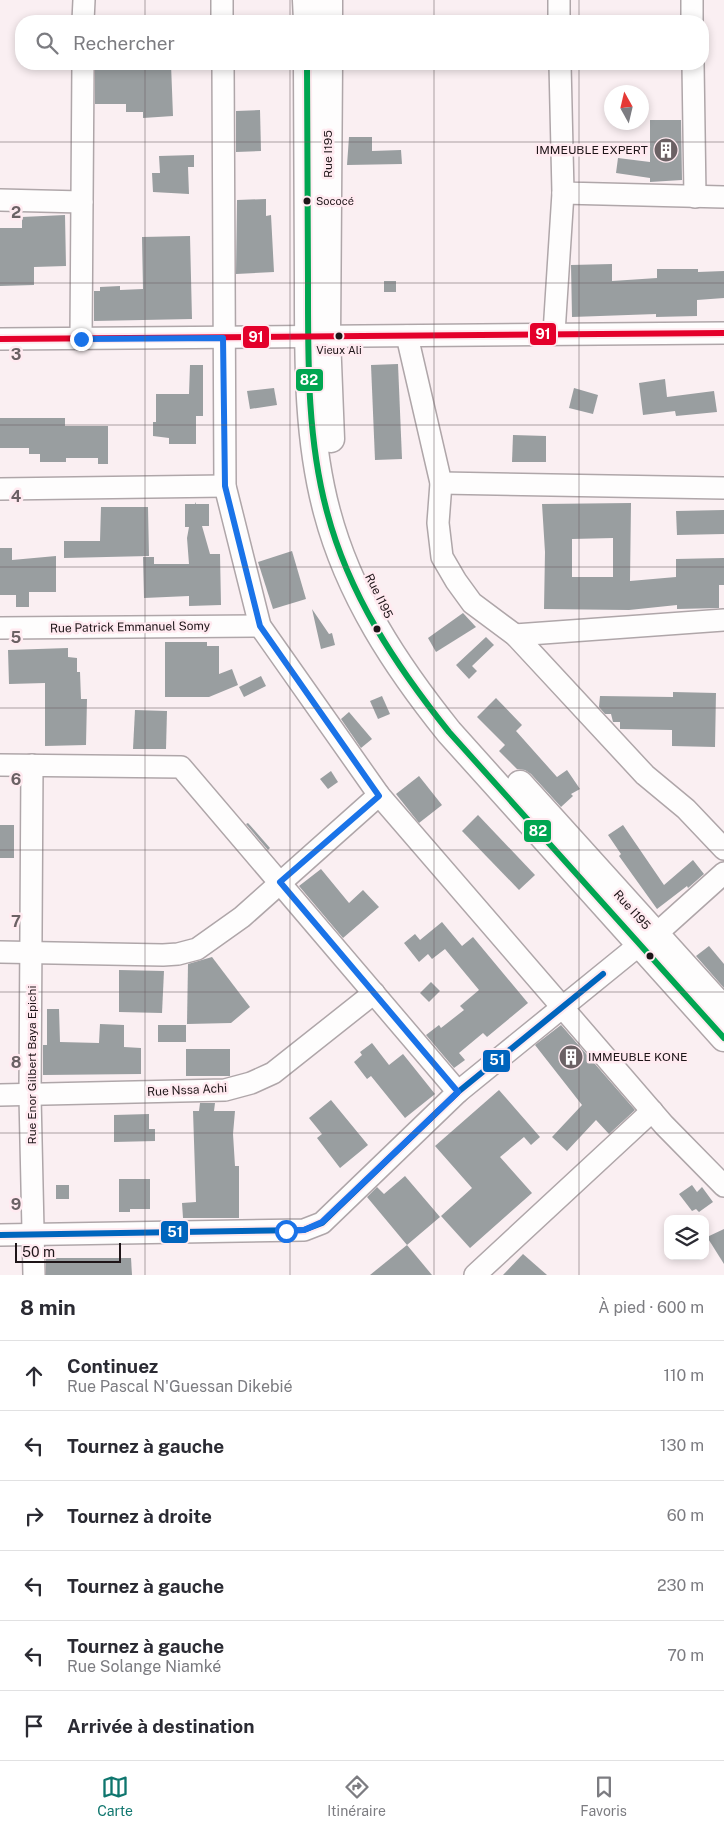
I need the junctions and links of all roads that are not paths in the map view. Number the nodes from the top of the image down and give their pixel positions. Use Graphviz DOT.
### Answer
graph roads {
  1 [pos="84,0"];
  2 [pos="222,0"];
  3 [pos="306,0"];
  4 [pos="329,0"];
  5 [pos="558,0"];
  6 [pos="692,0"];
  7 [pos="83,15"];
  8 [pos="222,15"];
  9 [pos="306,15"];
  10 [pos="329,15"];
  11 [pos="559,15"];
  12 [pos="692,15"];
  13 [pos="83,70"];
  14 [pos="222,70"];
  15 [pos="307,70"];
  16 [pos="329,70"];
  17 [pos="560,70"];
  18 [pos="693,70"];
  19 [pos="563,193"];
  20 [pos="695,197"];
  21 [pos="724,197"];
  22 [pos="0,200"];
  23 [pos="82,202"];
  24 [pos="554,333"];
  25 [pos="724,334"];
  26 [pos="407,336"];
  27 [pos="223,338"];
  28 [pos="317,338"];
  29 [pos="0,339"];
  30 [pos="81,339"];
  31 [pos="441,483"];
  32 [pos="225,486"];
  33 [pos="724,488"];
  34 [pos="0,489"];
  35 [pos="724,620"];
  36 [pos="260,626"];
  37 [pos="0,628"];
  38 [pos="515,635"];
  39 [pos="0,765"];
  40 [pos="32,765"];
  41 [pos="379,796"];
  42 [pos="724,849"];
  43 [pos="724,873"];
  44 [pos="280,882"];
  45 [pos="647,940"];
  46 [pos="0,952"];
  47 [pos="33,952"];
  48 [pos="374,993"];
  49 [pos="563,1008"];
  50 [pos="724,1010"];
  51 [pos="724,1038"];
  52 [pos="458,1092"];
  53 [pos="0,1095"];
  54 [pos="30,1096"];
  55 [pos="652,1111"];
  56 [pos="724,1186"];
  57 [pos="0,1235"];
  58 [pos="34,1236"];
  59 [pos="34,1275"];
  60 [pos="475,1275"];
  1 -- 7 [label="street"];
  2 -- 8 [label="street"];
  3 -- 9 [label="main road"];
  4 -- 10 [label="main road"];
  5 -- 11 [label="street"];
  6 -- 12 [label="street"];
  13 -- 23 [label="street"];
  14 -- 27 [label="street"];
  15 -- 28 [label="main road, Rue I195"];
  16 -- 28 [label="main road, Rue I195"];
  17 -- 19 [label="street"];
  18 -- 20 [label="street"];
  19 -- 20 [label="street"];
  19 -- 24 [label="street"];
  20 -- 21 [label="street"];
  22 -- 23 [label="street"];
  23 -- 30 [label="street"];
  24 -- 25 [label="street"];
  24 -- 26 [label="street"];
  26 -- 28 [label="street"];
  26 -- 31 [label="street"];
  27 -- 28 [label="street"];
  27 -- 30 [label="street"];
  27 -- 32 [label="street"];
  28 -- 45 [label="main road, Rue I195"];
  29 -- 30 [label="street"];
  31 -- 33 [label="street"];
  31 -- 38 [label="street"];
  32 -- 34 [label="street"];
  32 -- 36 [label="street"];
  35 -- 38 [label="street"];
  36 -- 37 [label="street, Rue Patrick Emmanuel Somy"];
  36 -- 41 [label="street"];
  38 -- 42 [label="street"];
  39 -- 40 [label="street"];
  40 -- 44 [label="street"];
  40 -- 47 [label="street, Rue Enor Gilbert Baya Epichi"];
  41 -- 44 [label="street"];
  41 -- 49 [label="street"];
  43 -- 45 [label="street"];
  44 -- 47 [label="street"];
  44 -- 48 [label="street"];
  45 -- 49 [label="street"];
  45 -- 50 [label="main road, Rue I195"];
  45 -- 51 [label="main road, Rue I195"];
  46 -- 47 [label="street"];
  47 -- 54 [label="street, Rue Enor Gilbert Baya Epichi"];
  48 -- 52 [label="street"];
  48 -- 54 [label="street, Rue Nssa Achi"];
  49 -- 52 [label="street"];
  49 -- 55 [label="street"];
  52 -- 58 [label="street"];
  53 -- 54 [label="street, Rue Nssa Achi"];
  54 -- 58 [label="street, Rue Enor Gilbert Baya Epichi"];
  55 -- 56 [label="street"];
  55 -- 60 [label="street"];
  57 -- 58 [label="street"];
  58 -- 59 [label="street, Rue Enor Gilbert Baya Epichi"];
}
